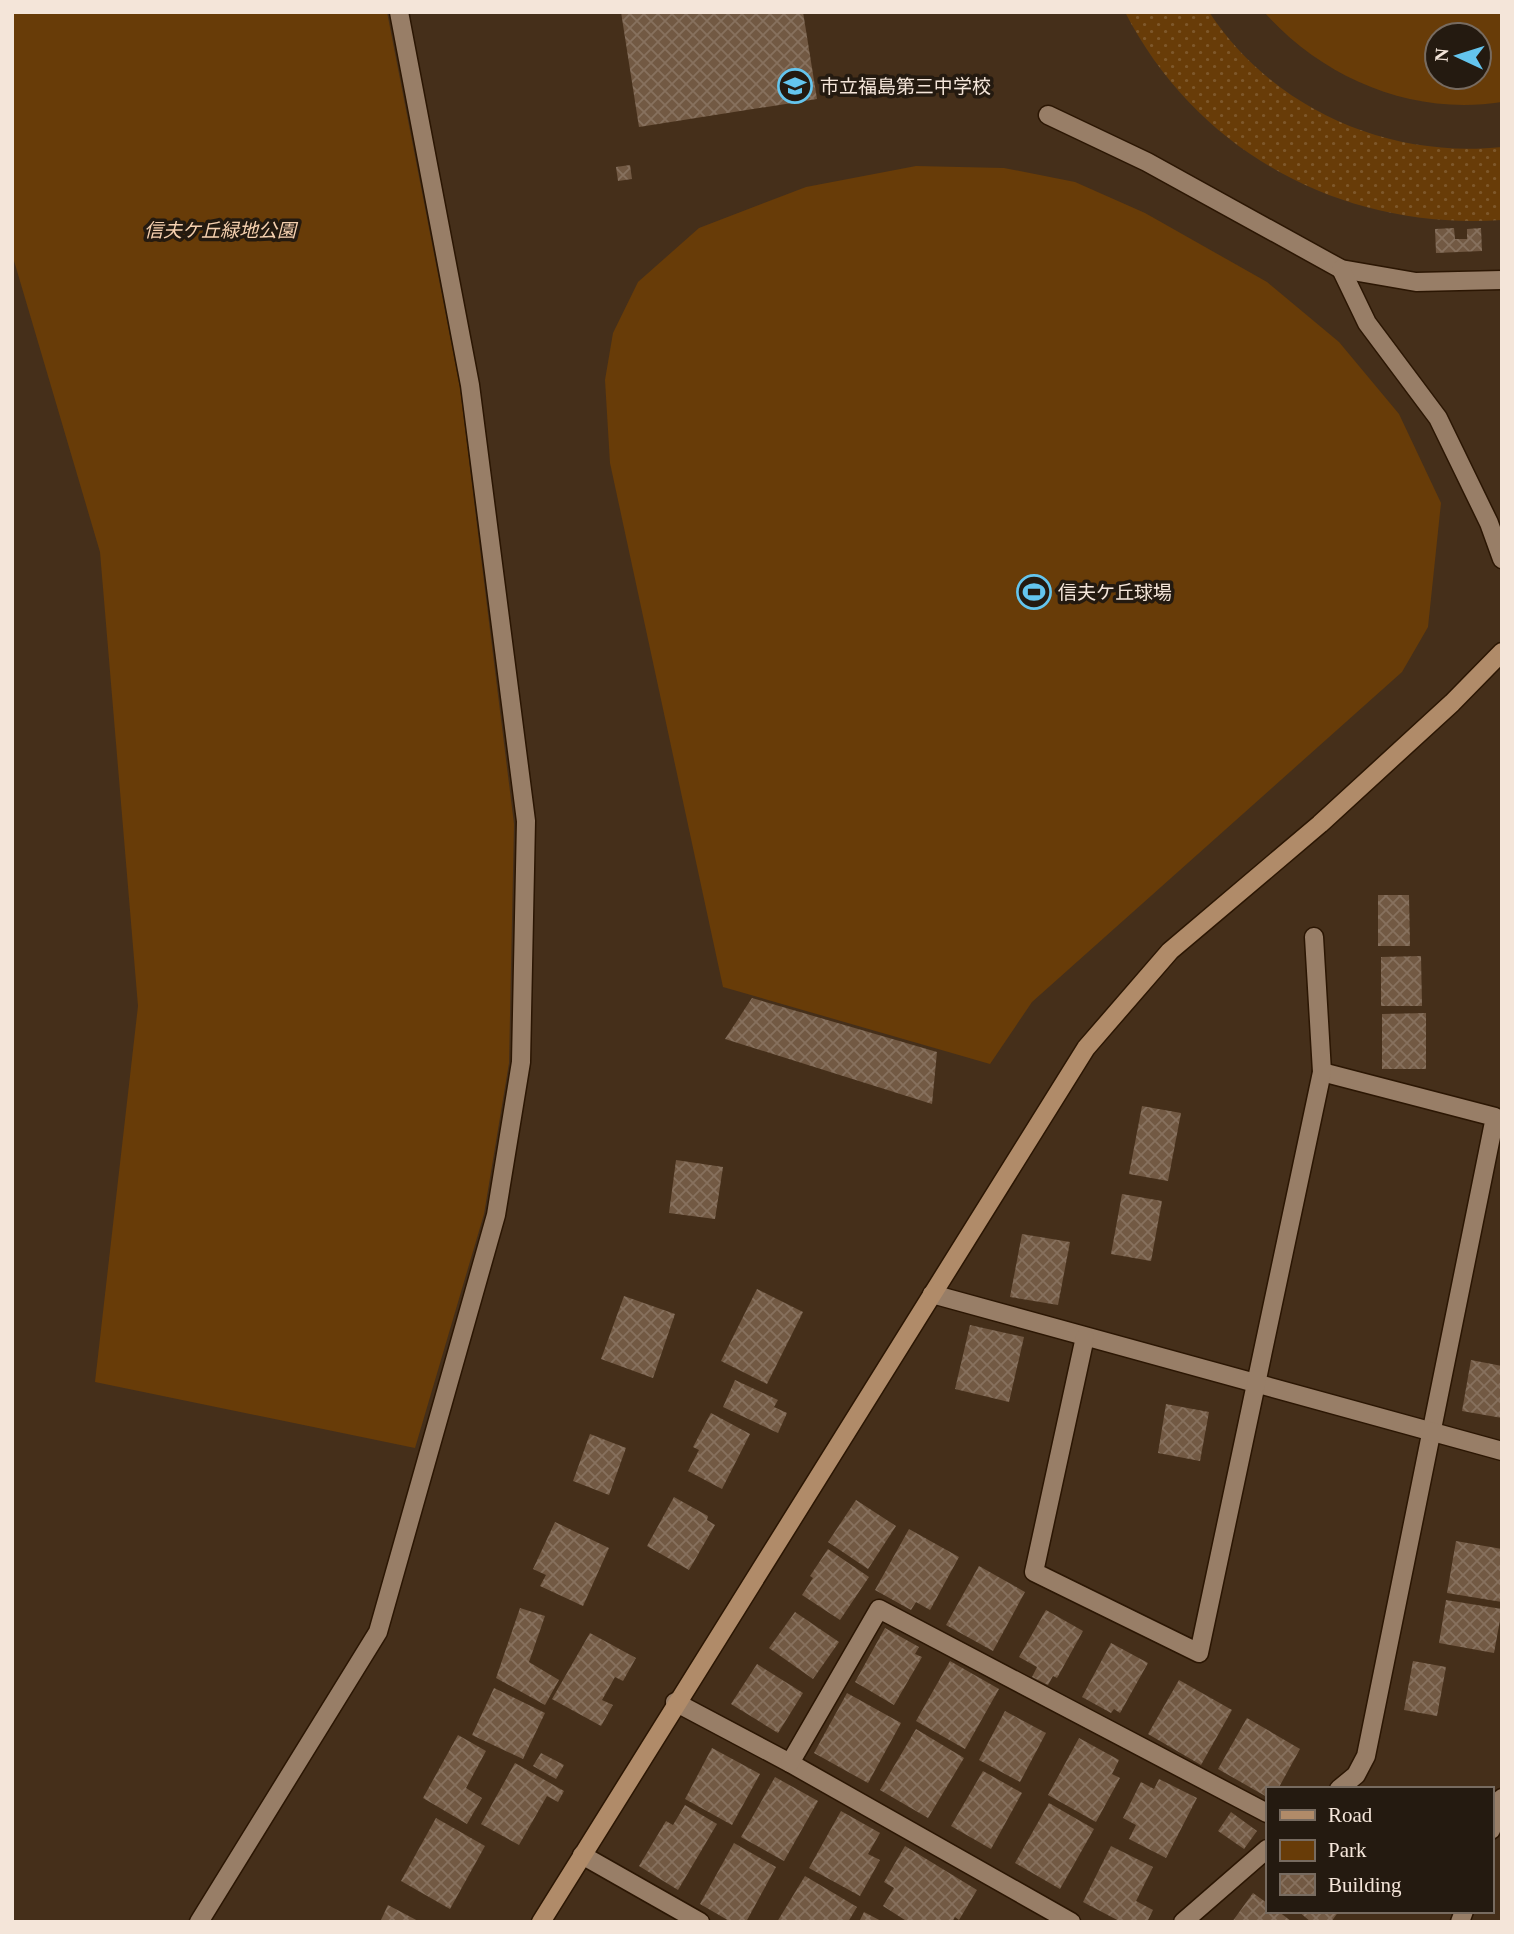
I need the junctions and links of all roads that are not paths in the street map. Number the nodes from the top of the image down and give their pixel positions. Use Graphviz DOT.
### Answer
graph roads {
  1 [pos="399,12"];
  2 [pos="1048,115"];
  3 [pos="1340,269"];
  4 [pos="1502,280"];
  5 [pos="1502,559"];
  6 [pos="1502,652"];
  7 [pos="1314,937"];
  8 [pos="1322,1072"];
  9 [pos="932,1294"];
  10 [pos="1085,1337"];
  11 [pos="1258,1384"];
  12 [pos="1431,1432"];
  13 [pos="1502,1451"];
  14 [pos="675,1702"];
  15 [pos="790,1763"];
  16 [pos="1341,1787"];
  17 [pos="1502,1798"];
  18 [pos="1266,1812"];
  19 [pos="1493,1823"];
  20 [pos="1266,1850"];
  21 [pos="582,1855"];
  22 [pos="199,1922"];
  23 [pos="541,1922"];
  24 [pos="699,1922"];
  25 [pos="1071,1922"];
  26 [pos="1183,1922"];
  1 -- 22 [label="street"];
  2 -- 3 [label="street"];
  3 -- 4 [label="street"];
  3 -- 5 [label="street"];
  6 -- 9 [label="street"];
  7 -- 8 [label="street"];
  8 -- 11 [label="street"];
  8 -- 12 [label="street"];
  9 -- 10 [label="street"];
  9 -- 14 [label="street"];
  10 -- 11 [label="street"];
  10 -- 11 [label="street"];
  11 -- 12 [label="street"];
  12 -- 13 [label="street"];
  12 -- 16 [label="street"];
  14 -- 15 [label="street"];
  14 -- 21 [label="street"];
  15 -- 18 [label="street"];
  15 -- 25 [label="street"];
  17 -- 19 [label="street"];
  20 -- 26 [label="street"];
  21 -- 23 [label="street"];
  21 -- 24 [label="street"];
}
